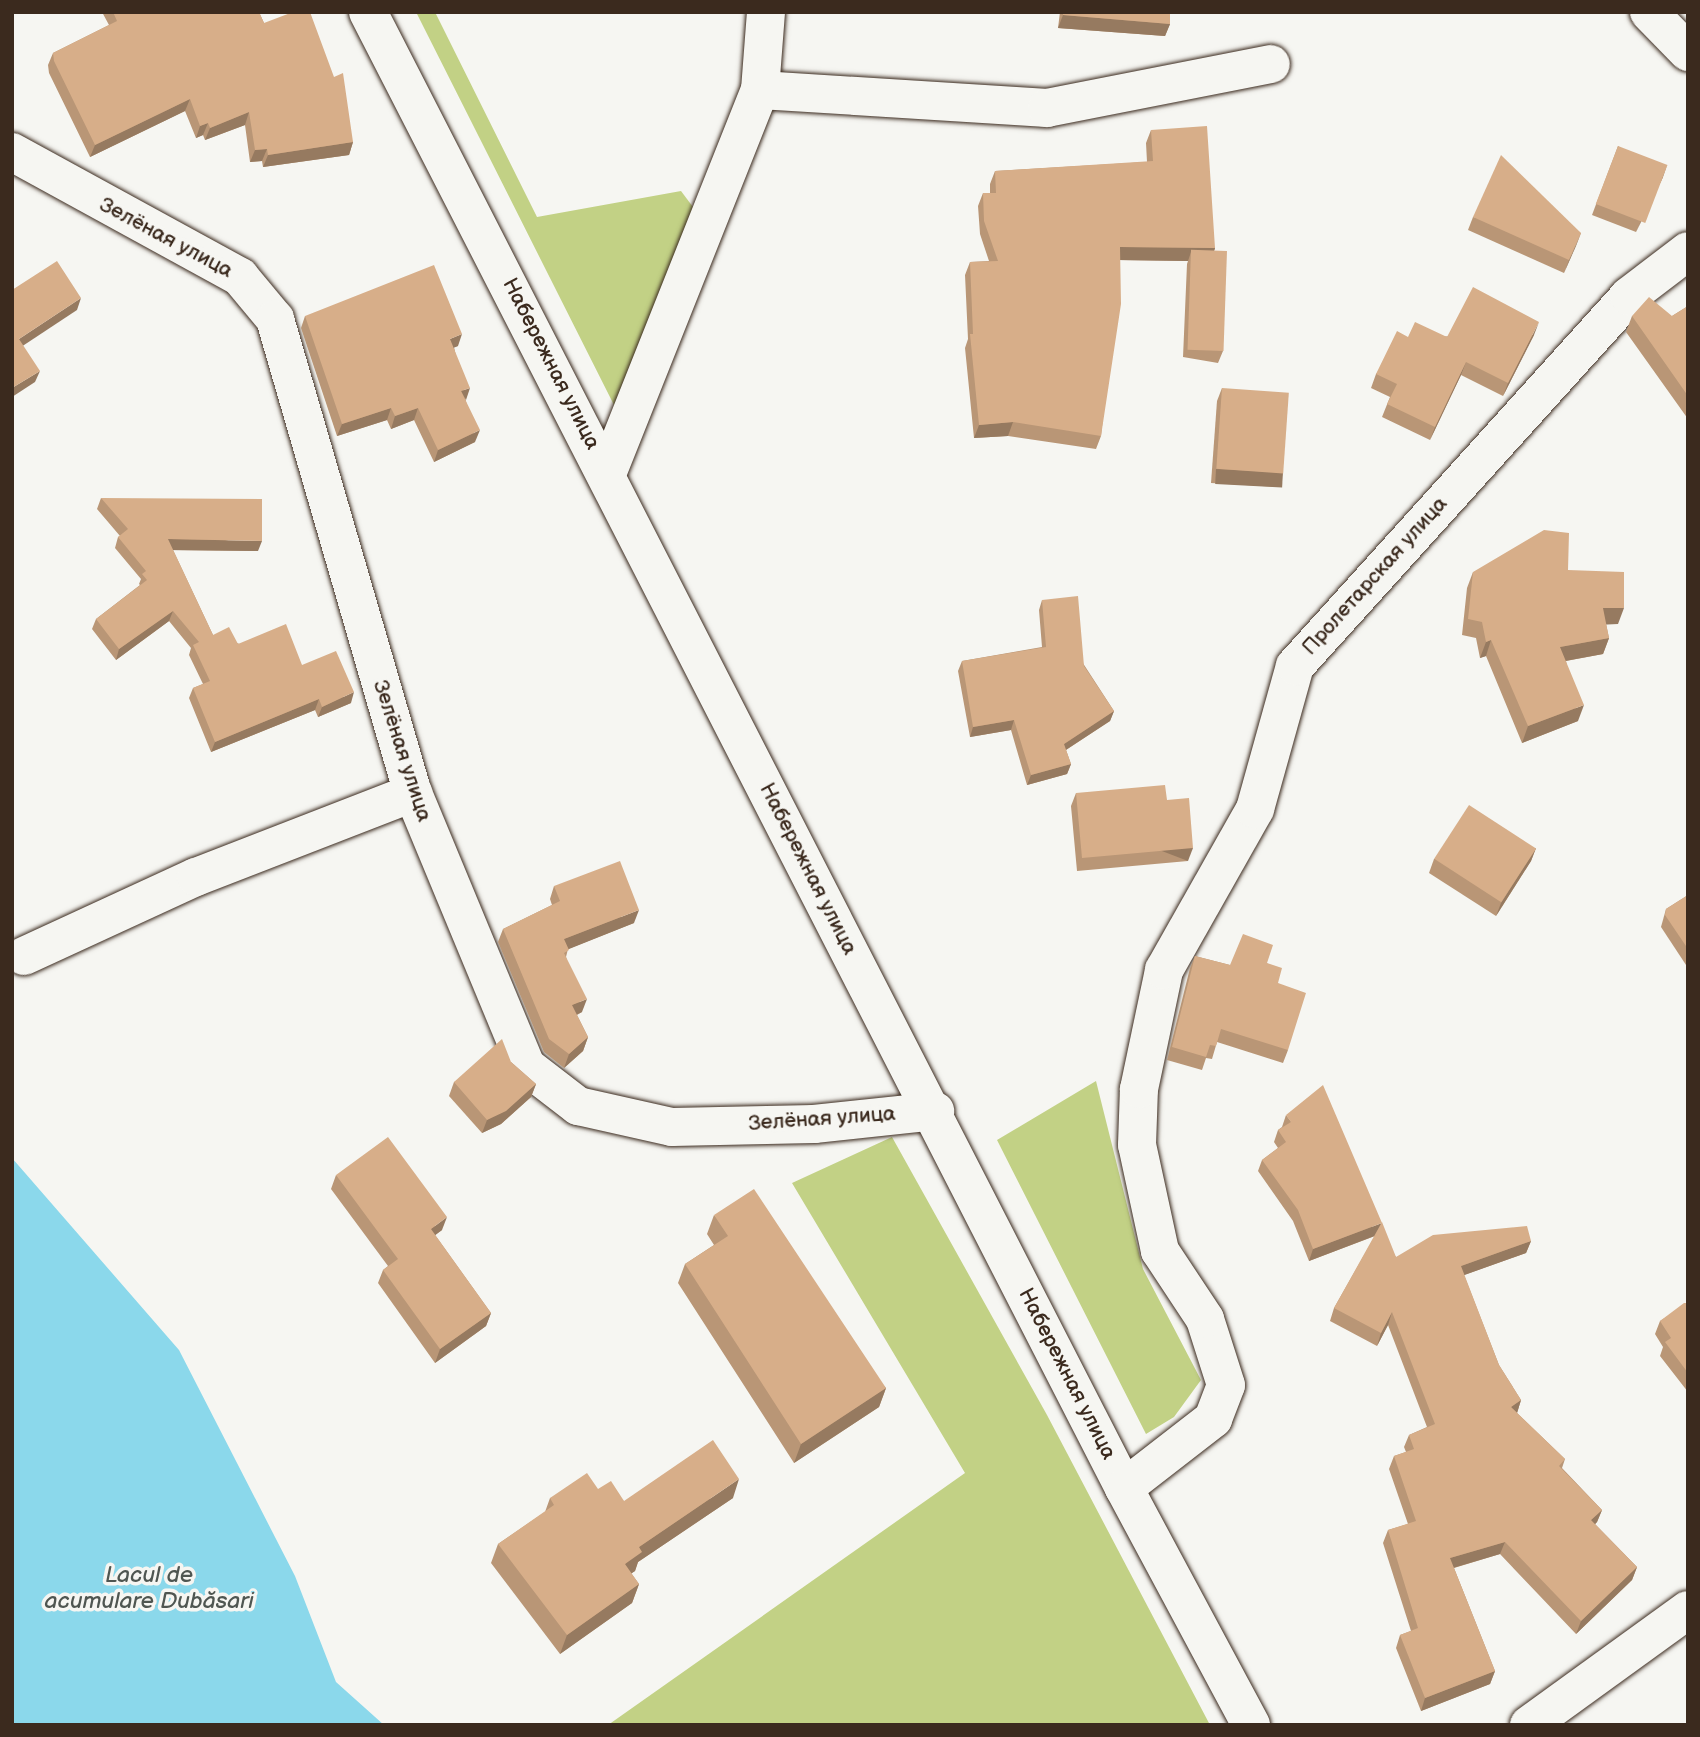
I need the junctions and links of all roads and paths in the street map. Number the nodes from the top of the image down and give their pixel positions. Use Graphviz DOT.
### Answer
graph roads {
  1 [pos="368,12"];
  2 [pos="766,12"];
  3 [pos="1649,12"];
  4 [pos="1688,52"];
  5 [pos="1271,64"];
  6 [pos="760,90"];
  7 [pos="12,152"];
  8 [pos="1688,251"];
  9 [pos="607,474"];
  10 [pos="413,793"];
  11 [pos="24,956"];
  12 [pos="935,1111"];
  13 [pos="1124,1488"];
  14 [pos="1688,1610"];
  15 [pos="1251,1725"];
  16 [pos="1529,1725"];
  1 -- 9 [label="street, Набережная улица"];
  2 -- 6 [label="street"];
  3 -- 4 [label="street"];
  5 -- 6 [label="street"];
  6 -- 9 [label="street"];
  7 -- 10 [label="street, Зелёная улица"];
  8 -- 13 [label="street, Пролетарская улица"];
  9 -- 12 [label="street, Набережная улица"];
  10 -- 11 [label="street"];
  10 -- 12 [label="street, Зелёная улица"];
  12 -- 13 [label="street, Набережная улица"];
  13 -- 15 [label="street, Набережная улица"];
  14 -- 16 [label="street"];
}
